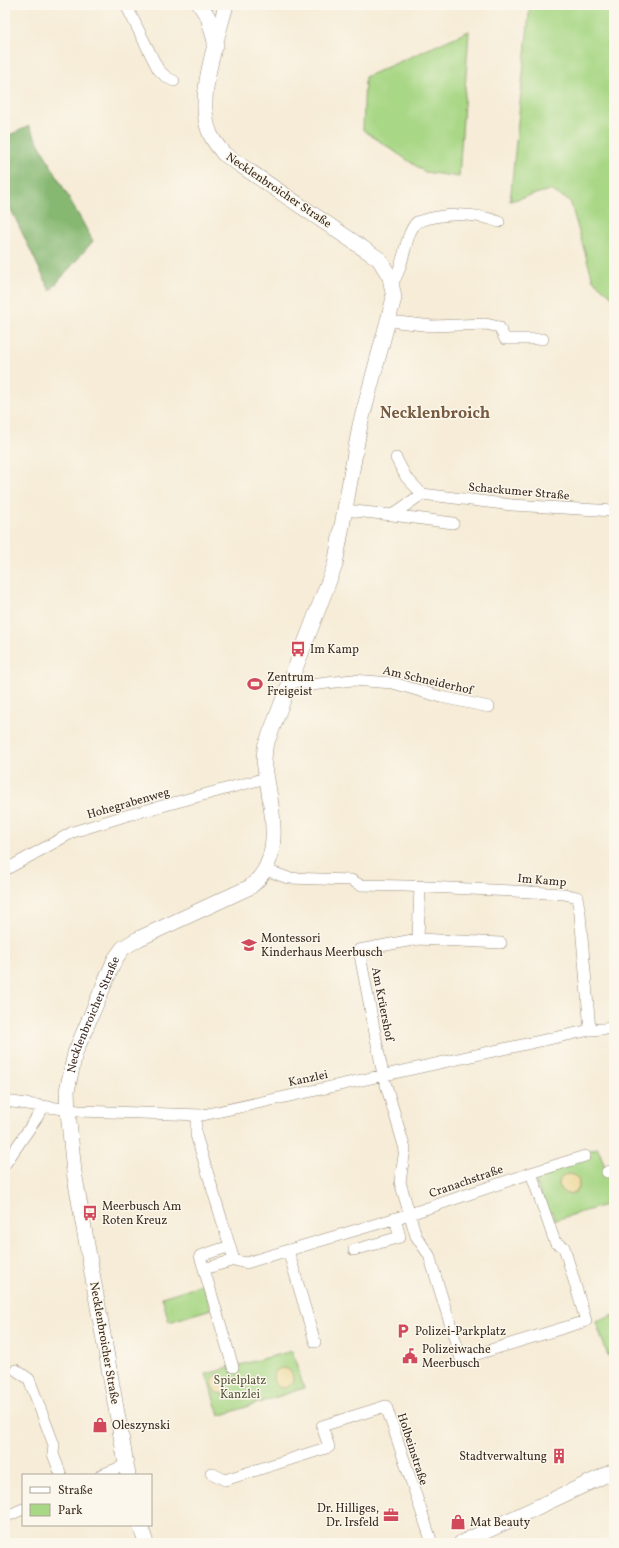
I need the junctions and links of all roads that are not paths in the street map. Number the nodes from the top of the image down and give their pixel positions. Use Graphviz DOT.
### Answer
graph roads {
  1 [pos="126,5"];
  2 [pos="200,5"];
  3 [pos="226,5"];
  4 [pos="216,45"];
  5 [pos="174,81"];
  6 [pos="499,222"];
  7 [pos="392,283"];
  8 [pos="388,321"];
  9 [pos="543,339"];
  10 [pos="396,458"];
  11 [pos="422,494"];
  12 [pos="345,510"];
  13 [pos="614,511"];
  14 [pos="392,515"];
  15 [pos="452,524"];
  16 [pos="290,680"];
  17 [pos="489,707"];
  18 [pos="266,778"];
  19 [pos="5,870"];
  20 [pos="266,870"];
  21 [pos="420,886"];
  22 [pos="418,939"];
  23 [pos="501,943"];
  24 [pos="614,1028"];
  25 [pos="590,1030"];
  26 [pos="383,1075"];
  27 [pos="5,1101"];
  28 [pos="44,1107"];
  29 [pos="68,1111"];
  30 [pos="196,1115"];
  31 [pos="585,1156"];
  32 [pos="5,1164"];
  33 [pos="531,1173"];
  34 [pos="410,1214"];
  35 [pos="395,1219"];
  36 [pos="230,1246"];
  37 [pos="288,1250"];
  38 [pos="354,1250"];
  39 [pos="234,1260"];
  40 [pos="204,1269"];
  41 [pos="315,1342"];
  42 [pos="233,1367"];
  43 [pos="16,1370"];
  44 [pos="127,1470"];
  45 [pos="614,1471"];
  46 [pos="210,1473"];
  47 [pos="61,1474"];
  48 [pos="106,1474"];
  49 [pos="22,1509"];
  50 [pos="5,1517"];
  51 [pos="140,1526"];
  52 [pos="146,1543"];
  53 [pos="432,1543"];
  54 [pos="461,1543"];
  1 -- 5 [label="street"];
  2 -- 4 [label="main road"];
  3 -- 4 [label="main road, Necklenbroicher Straße"];
  4 -- 7 [label="main road, Necklenbroicher Straße"];
  6 -- 7 [label="street"];
  7 -- 8 [label="main road, Necklenbroicher Straße"];
  8 -- 9 [label="street"];
  8 -- 12 [label="main road, Necklenbroicher Straße"];
  10 -- 11 [label="street"];
  11 -- 13 [label="street, Schackumer Straße"];
  11 -- 14 [label="street"];
  12 -- 14 [label="street"];
  12 -- 16 [label="main road, Necklenbroicher Straße"];
  14 -- 15 [label="street"];
  16 -- 17 [label="street, Am Schneiderhof"];
  16 -- 18 [label="main road, Necklenbroicher Straße"];
  18 -- 19 [label="street, Hohegrabenweg"];
  18 -- 20 [label="main road, Necklenbroicher Straße"];
  20 -- 21 [label="street, Im Kamp"];
  20 -- 29 [label="main road, Necklenbroicher Straße"];
  21 -- 22 [label="street"];
  21 -- 25 [label="street, Im Kamp"];
  22 -- 23 [label="street"];
  22 -- 26 [label="street, Am Krüershof"];
  24 -- 25 [label="street, Kanzlei"];
  25 -- 26 [label="street, Kanzlei"];
  26 -- 30 [label="street, Kanzlei"];
  26 -- 34 [label="street"];
  27 -- 28 [label="street, Kanzlei"];
  28 -- 29 [label="street, Kanzlei"];
  28 -- 32 [label="street"];
  29 -- 30 [label="street, Kanzlei"];
  29 -- 44 [label="main road, Necklenbroicher Straße"];
  30 -- 36 [label="street"];
  31 -- 33 [label="street, Cranachstraße"];
  33 -- 34 [label="street, Cranachstraße"];
  33 -- 34 [label="street"];
  34 -- 35 [label="street, Cranachstraße"];
  35 -- 37 [label="street, Cranachstraße"];
  35 -- 38 [label="street"];
  36 -- 39 [label="street"];
  36 -- 40 [label="street"];
  37 -- 39 [label="street, Cranachstraße"];
  37 -- 41 [label="street"];
  39 -- 40 [label="street, Cranachstraße"];
  40 -- 42 [label="street"];
  43 -- 47 [label="street"];
  44 -- 48 [label="street"];
  45 -- 54 [label="main road"];
  46 -- 53 [label="street, Holbeinstraße"];
  49 -- 50 [label="street"];
  51 -- 52 [label="main road"];
}
